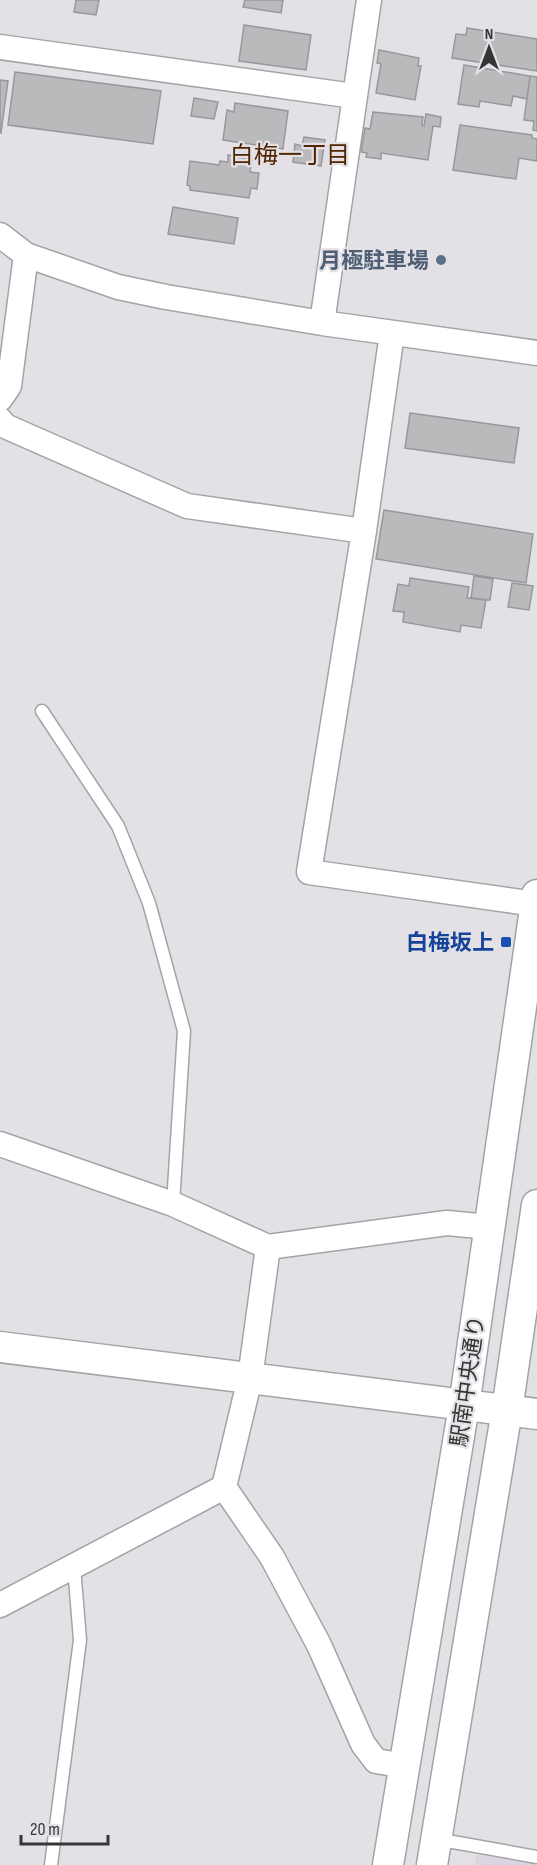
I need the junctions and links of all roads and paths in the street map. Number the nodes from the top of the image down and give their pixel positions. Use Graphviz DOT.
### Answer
graph roads {
  1 [pos="369,0"];
  2 [pos="0,47"];
  3 [pos="354,96"];
  4 [pos="0,235"];
  5 [pos="26,255"];
  6 [pos="322,322"];
  7 [pos="392,333"];
  8 [pos="537,353"];
  9 [pos="0,399"];
  10 [pos="0,420"];
  11 [pos="364,531"];
  12 [pos="42,711"];
  13 [pos="536,899"];
  14 [pos="0,1144"];
  15 [pos="173,1204"];
  16 [pos="537,1210"];
  17 [pos="489,1227"];
  18 [pos="267,1247"];
  19 [pos="0,1347"];
  20 [pos="250,1378"];
  21 [pos="464,1406"];
  22 [pos="507,1410"];
  23 [pos="537,1414"];
  24 [pos="224,1487"];
  25 [pos="74,1567"];
  26 [pos="0,1605"];
  27 [pos="405,1766"];
  28 [pos="434,1852"];
  29 [pos="537,1857"];
  30 [pos="51,1865"];
  31 [pos="388,1865"];
  1 -- 3 [label="street"];
  2 -- 3 [label="street"];
  3 -- 6 [label="street"];
  4 -- 5 [label="street"];
  5 -- 6 [label="street"];
  5 -- 9 [label="street"];
  6 -- 7 [label="street"];
  7 -- 8 [label="street"];
  7 -- 11 [label="street"];
  10 -- 11 [label="street"];
  11 -- 13 [label="street"];
  12 -- 15 [label="lane"];
  13 -- 17 [label="street, 駅南中央通り"];
  14 -- 15 [label="street"];
  15 -- 18 [label="street"];
  16 -- 22 [label="street, 駅南中央通り"];
  17 -- 18 [label="street"];
  17 -- 21 [label="street, 駅南中央通り"];
  18 -- 20 [label="street"];
  19 -- 20 [label="street"];
  20 -- 21 [label="street"];
  20 -- 24 [label="street"];
  21 -- 22 [label="street"];
  21 -- 27 [label="street, 駅南中央通り"];
  22 -- 23 [label="street"];
  22 -- 28 [label="street, 駅南中央通り"];
  24 -- 25 [label="street"];
  24 -- 27 [label="street"];
  25 -- 26 [label="street"];
  25 -- 30 [label="lane"];
  27 -- 31 [label="street, 駅南中央通り"];
  28 -- 29 [label="lane"];
}
